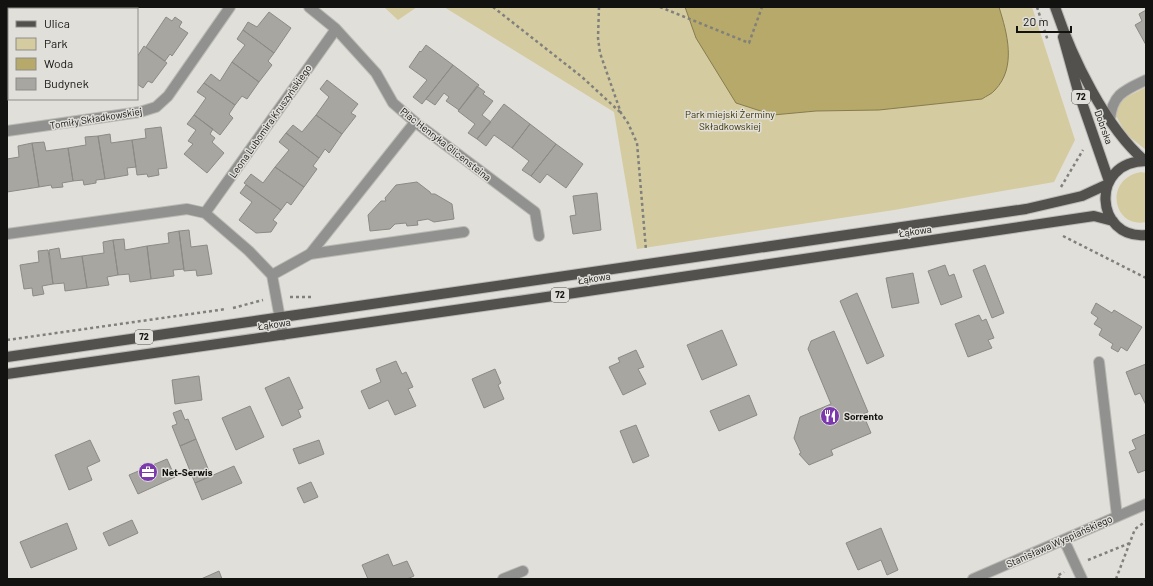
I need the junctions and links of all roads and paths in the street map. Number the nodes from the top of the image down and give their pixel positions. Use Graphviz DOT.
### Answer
graph roads {
  1 [pos="230,7"];
  2 [pos="309,7"];
  3 [pos="493,7"];
  4 [pos="599,7"];
  5 [pos="660,7"];
  6 [pos="762,7"];
  7 [pos="1037,7"];
  8 [pos="1056,9"];
  9 [pos="336,29"];
  10 [pos="1050,45"];
  11 [pos="1146,80"];
  12 [pos="621,113"];
  13 [pos="1110,120"];
  14 [pos="415,122"];
  15 [pos="7,132"];
  16 [pos="1083,143"];
  17 [pos="1146,161"];
  18 [pos="1109,182"];
  19 [pos="1058,193"];
  20 [pos="205,213"];
  21 [pos="1113,221"];
  22 [pos="464,232"];
  23 [pos="7,234"];
  24 [pos="1059,234"];
  25 [pos="539,236"];
  26 [pos="1144,238"];
  27 [pos="646,253"];
  28 [pos="310,254"];
  29 [pos="272,275"];
  30 [pos="1146,278"];
  31 [pos="313,297"];
  32 [pos="277,299"];
  33 [pos="280,318"];
  34 [pos="283,335"];
  35 [pos="7,340"];
  36 [pos="7,356"];
  37 [pos="1099,362"];
  38 [pos="7,374"];
  39 [pos="1146,504"];
  40 [pos="1117,516"];
  41 [pos="1146,521"];
  42 [pos="1064,540"];
  43 [pos="1130,543"];
  44 [pos="1086,561"];
  45 [pos="523,571"];
  46 [pos="503,579"];
  47 [pos="973,579"];
  48 [pos="1082,579"];
  49 [pos="1116,579"];
  1 -- 15 [label="street, Tomiły Składkowskiej"];
  2 -- 9 [label="street"];
  3 -- 12 [label="path"];
  4 -- 12 [label="path"];
  5 -- 6 [label="path"];
  7 -- 10 [label="path"];
  8 -- 13 [label="main road, Dobrska / 72"];
  8 -- 18 [label="main road, Dobrska / 72"];
  9 -- 14 [label="street, Plac Henryka Glicensteina"];
  9 -- 20 [label="street, Leona Lubomira Kruszyńskiego"];
  11 -- 13 [label="street"];
  12 -- 27 [label="path"];
  13 -- 17 [label="main road, Dobrska / 72"];
  14 -- 25 [label="street, Plac Henryka Glicensteina"];
  14 -- 28 [label="street"];
  16 -- 19 [label="path"];
  17 -- 18 [label="main road, 72"];
  18 -- 21 [label="main road, 72"];
  18 -- 33 [label="main road, Łąkowa / 72"];
  20 -- 23 [label="street"];
  20 -- 29 [label="street"];
  21 -- 26 [label="main road, 72"];
  21 -- 34 [label="main road, Łąkowa / 72"];
  22 -- 28 [label="street"];
  24 -- 30 [label="path"];
  28 -- 29 [label="street"];
  29 -- 32 [label="street"];
  31 -- 32 [label="path"];
  32 -- 33 [label="street"];
  32 -- 35 [label="path"];
  33 -- 34 [label="street"];
  33 -- 36 [label="main road, Łąkowa / 72"];
  34 -- 38 [label="main road, Łąkowa / 72"];
  37 -- 40 [label="street"];
  39 -- 40 [label="street, Stanisława Wyspiańskiego"];
  40 -- 42 [label="street, Stanisława Wyspiańskiego"];
  41 -- 43 [label="path"];
  42 -- 47 [label="street, Stanisława Wyspiańskiego"];
  42 -- 48 [label="street"];
  43 -- 44 [label="path"];
  43 -- 49 [label="path"];
  45 -- 46 [label="street"];
}
